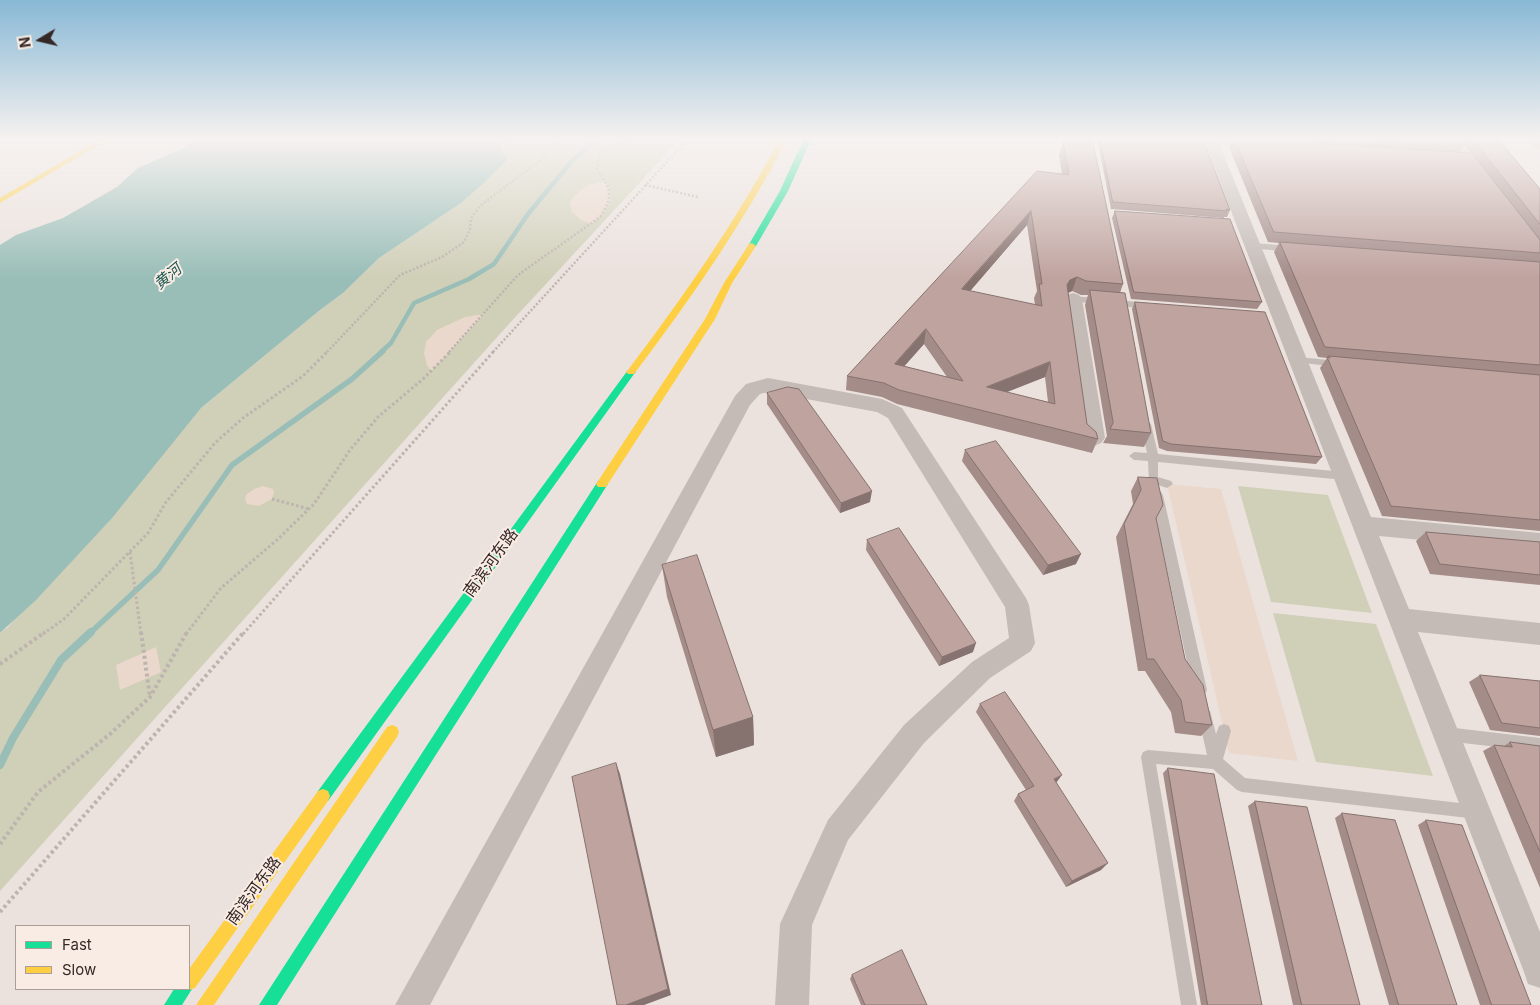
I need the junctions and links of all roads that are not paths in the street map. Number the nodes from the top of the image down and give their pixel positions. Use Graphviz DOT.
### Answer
graph roads {
  1 [pos="27,185"];
  2 [pos="761,185"];
  3 [pos="787,185"];
  4 [pos="1226,185"];
  5 [pos="0,201"];
  6 [pos="1253,246"];
  7 [pos="1302,250"];
  8 [pos="1073,299"];
  9 [pos="1154,307"];
  10 [pos="1298,360"];
  11 [pos="1346,364"];
  12 [pos="1144,410"];
  13 [pos="1094,438"];
  14 [pos="579,441"];
  15 [pos="1134,456"];
  16 [pos="1152,458"];
  17 [pos="1344,476"];
  18 [pos="1153,479"];
  19 [pos="1167,484"];
  20 [pos="1363,525"];
  21 [pos="526,536"];
  22 [pos="1540,542"];
  23 [pos="1400,619"];
  24 [pos="1540,634"];
  25 [pos="398,723"];
  26 [pos="1224,731"];
  27 [pos="1446,734"];
  28 [pos="1540,745"];
  29 [pos="1216,762"];
  30 [pos="1477,812"];
  31 [pos="1540,972"];
  32 [pos="190,981"];
  33 [pos="183,990"];
  34 [pos="172,1005"];
  35 [pos="204,1005"];
  36 [pos="267,1005"];
  37 [pos="412,1005"];
  38 [pos="792,1005"];
  39 [pos="1189,1005"];
  1 -- 5 [label="main road"];
  2 -- 14 [label="main road, 南滨河东路"];
  3 -- 36 [label="main road"];
  4 -- 6 [label="street"];
  6 -- 7 [label="lane"];
  6 -- 10 [label="street"];
  8 -- 9 [label="lane"];
  8 -- 13 [label="street"];
  10 -- 11 [label="lane"];
  10 -- 17 [label="street"];
  12 -- 16 [label="lane"];
  14 -- 21 [label="main road"];
  14 -- 32 [label="main road, 南滨河东路"];
  15 -- 16 [label="lane"];
  16 -- 17 [label="lane"];
  16 -- 18 [label="lane"];
  17 -- 20 [label="street"];
  18 -- 19 [label="lane"];
  18 -- 29 [label="lane"];
  20 -- 22 [label="street"];
  20 -- 23 [label="street"];
  23 -- 24 [label="street"];
  23 -- 27 [label="street"];
  25 -- 35 [label="main road"];
  26 -- 29 [label="lane"];
  27 -- 28 [label="lane"];
  27 -- 30 [label="street"];
  29 -- 30 [label="lane"];
  29 -- 39 [label="lane"];
  30 -- 31 [label="street"];
  33 -- 34 [label="main road"];
  37 -- 38 [label="street"];
}
